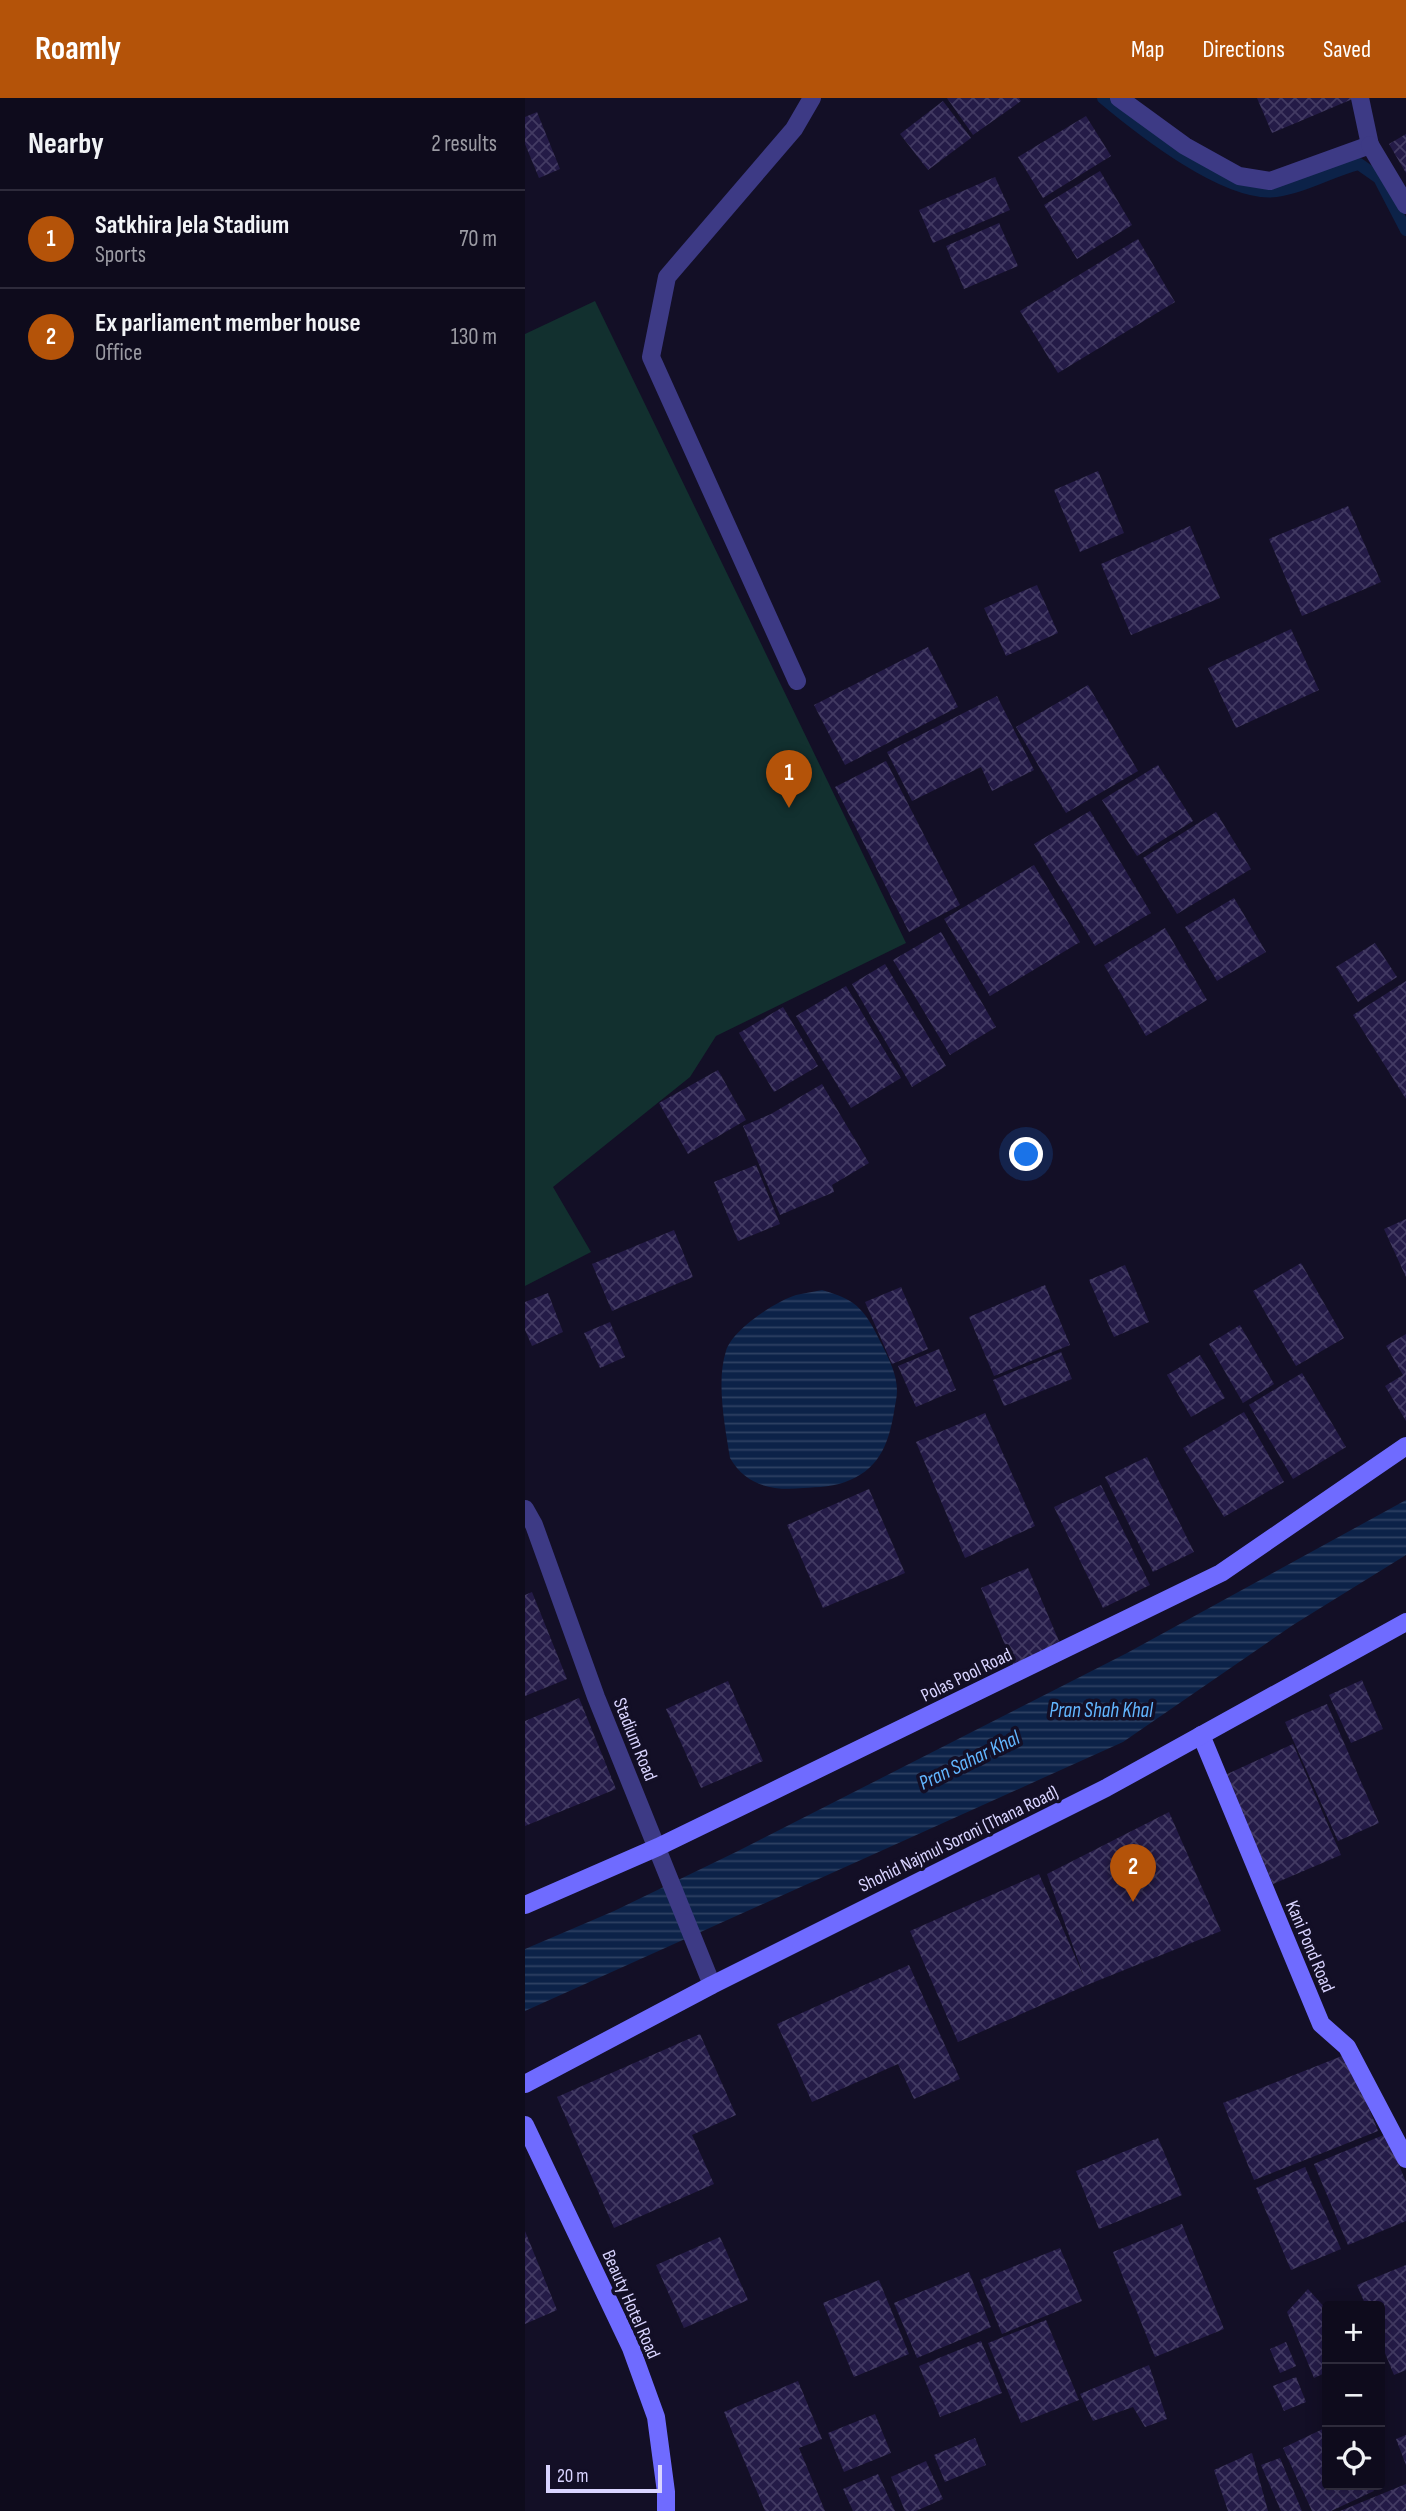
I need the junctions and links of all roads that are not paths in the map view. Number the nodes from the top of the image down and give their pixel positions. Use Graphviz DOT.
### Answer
graph roads {
  1 [pos="812,98"];
  2 [pos="1119,98"];
  3 [pos="1360,98"];
  4 [pos="1370,145"];
  5 [pos="1406,205"];
  6 [pos="797,681"];
  7 [pos="1406,1446"];
  8 [pos="525,1509"];
  9 [pos="1406,1622"];
  10 [pos="1201,1735"];
  11 [pos="658,1847"];
  12 [pos="525,1905"];
  13 [pos="712,1985"];
  14 [pos="525,2084"];
  15 [pos="525,2125"];
  16 [pos="1406,2159"];
  17 [pos="666,2511"];
  1 -- 6 [label="street"];
  2 -- 4 [label="street"];
  3 -- 4 [label="street"];
  4 -- 5 [label="street"];
  7 -- 11 [label="street, Polas Pool Road"];
  8 -- 11 [label="street, Stadium Road"];
  9 -- 10 [label="street, Shohid Najmul Soroni (Thana Road)"];
  10 -- 13 [label="street, Shohid Najmul Soroni (Thana Road)"];
  10 -- 16 [label="street, Kani Pond Road"];
  11 -- 12 [label="street, Polas Pool Road"];
  11 -- 13 [label="street, Stadium Road"];
  13 -- 14 [label="street, Shohid Najmul Soroni (Thana Road)"];
  15 -- 17 [label="street, Beauty Hotel Road"];
}
